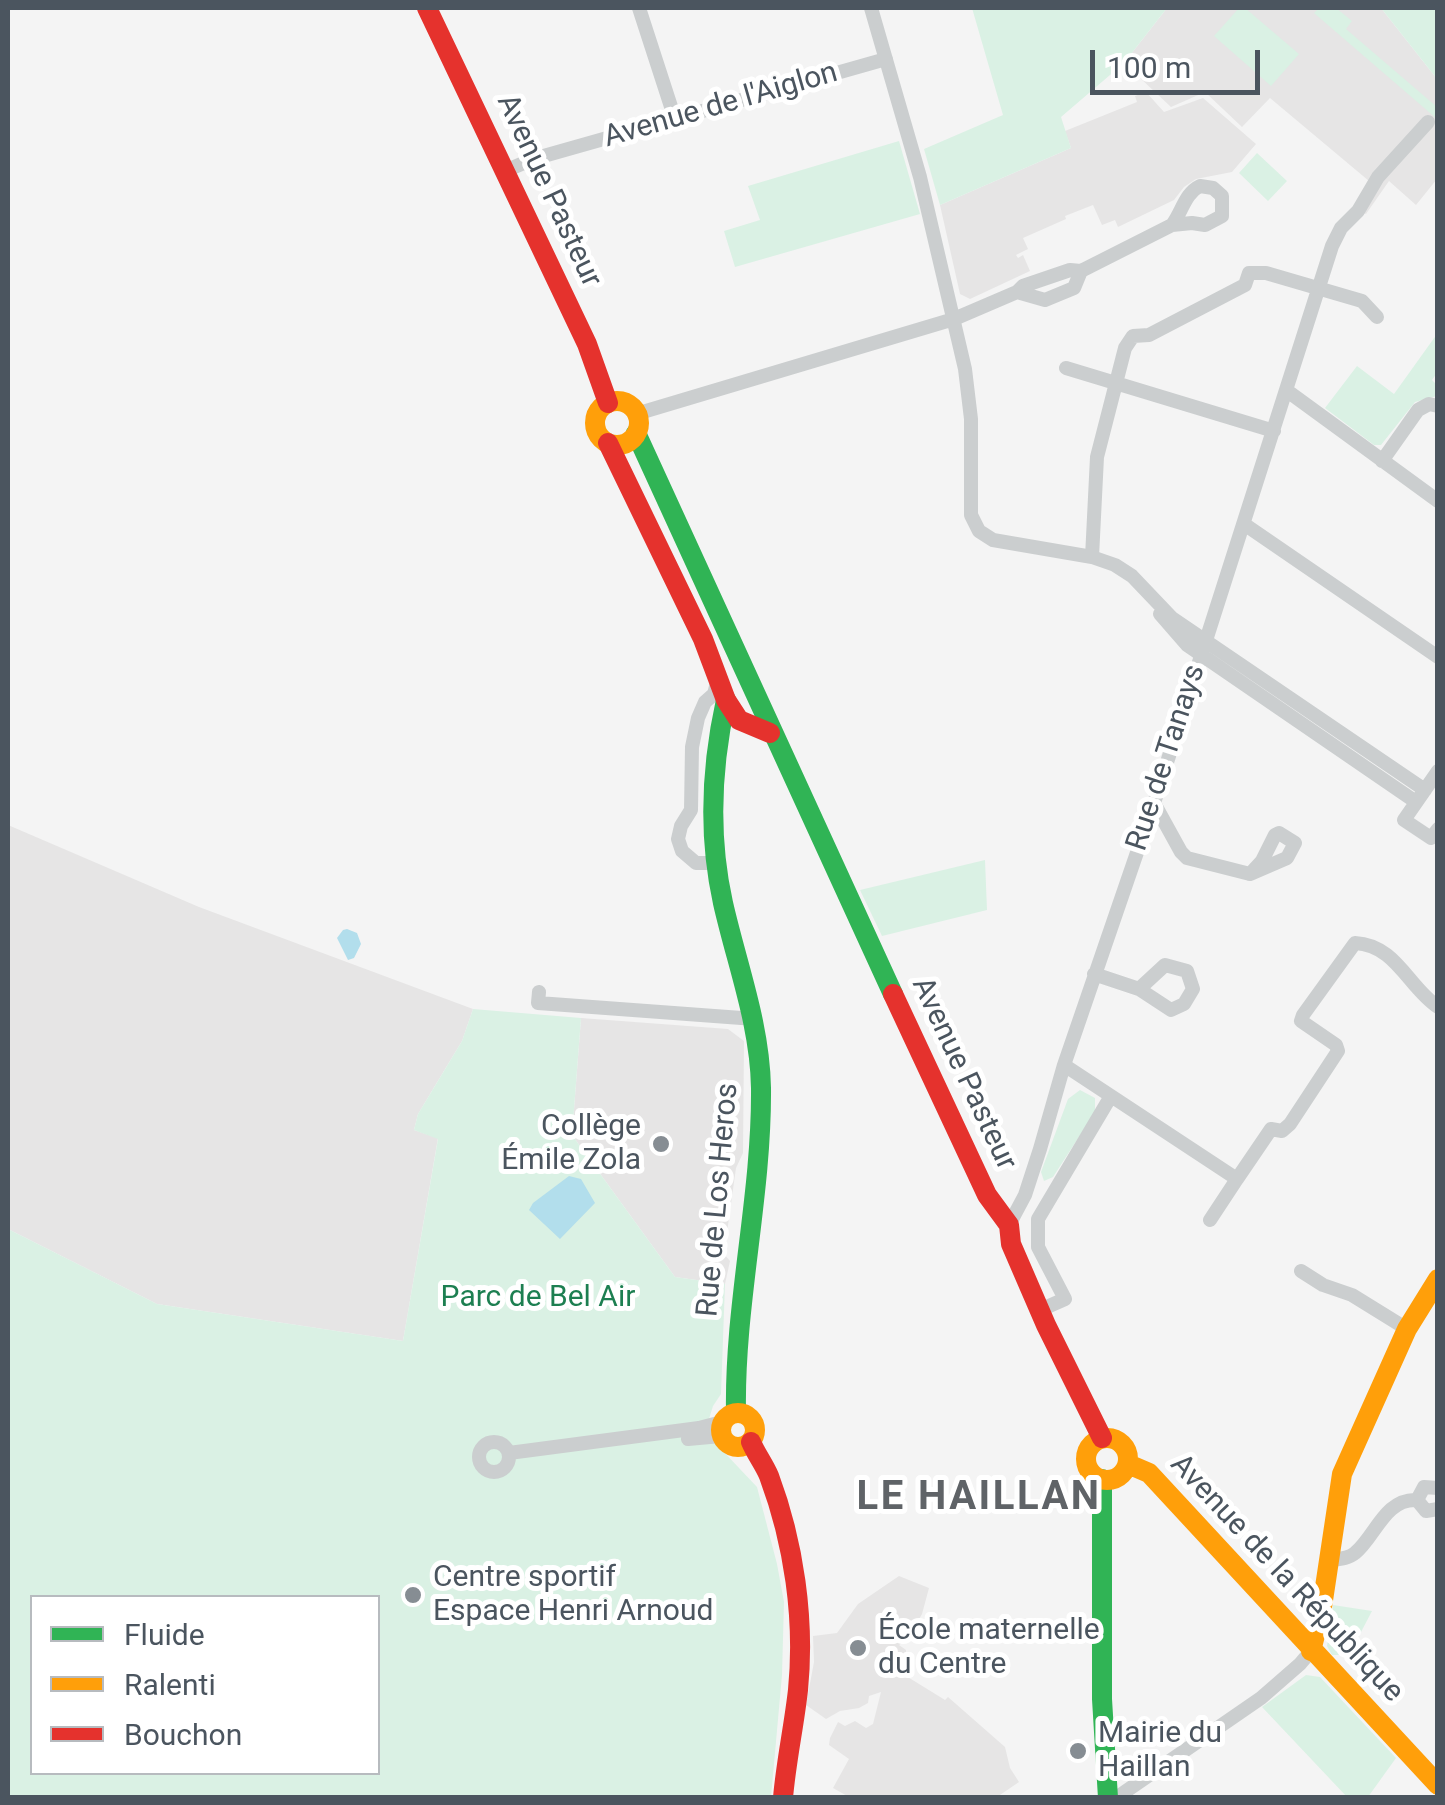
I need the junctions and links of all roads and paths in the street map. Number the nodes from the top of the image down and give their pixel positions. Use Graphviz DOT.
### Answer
graph roads {
  1 [pos="427,8"];
  2 [pos="639,8"];
  3 [pos="870,8"];
  4 [pos="886,59"];
  5 [pos="676,119"];
  6 [pos="1428,122"];
  7 [pos="505,171"];
  8 [pos="1172,225"];
  9 [pos="1318,288"];
  10 [pos="1377,317"];
  11 [pos="954,320"];
  12 [pos="1066,368"];
  13 [pos="1116,383"];
  14 [pos="1286,390"];
  15 [pos="608,403"];
  16 [pos="1438,406"];
  17 [pos="636,423"];
  18 [pos="1274,430"];
  19 [pos="608,443"];
  20 [pos="1382,461"];
  21 [pos="1438,501"];
  22 [pos="1244,524"];
  23 [pos="1092,557"];
  24 [pos="1203,647"];
  25 [pos="1438,657"];
  26 [pos="718,678"];
  27 [pos="751,680"];
  28 [pos="726,700"];
  29 [pos="746,724"];
  30 [pos="770,733"];
  31 [pos="716,740"];
  32 [pos="1438,771"];
  33 [pos="1420,796"];
  34 [pos="1154,803"];
  35 [pos="1435,837"];
  36 [pos="717,863"];
  37 [pos="1250,874"];
  38 [pos="1094,974"];
  39 [pos="1139,989"];
  40 [pos="539,992"];
  41 [pos="1438,1007"];
  42 [pos="755,1019"];
  43 [pos="1064,1065"];
  44 [pos="1112,1096"];
  45 [pos="1237,1179"];
  46 [pos="1210,1220"];
  47 [pos="1009,1226"];
  48 [pos="1301,1271"];
  49 [pos="1438,1278"];
  50 [pos="1040,1310"];
  51 [pos="1407,1329"];
  52 [pos="726,1424"];
  53 [pos="1102,1438"];
  54 [pos="751,1442"];
  55 [pos="509,1458"];
  56 [pos="1128,1464"];
  57 [pos="1102,1479"];
  58 [pos="1437,1488"];
  59 [pos="1417,1500"];
  60 [pos="1438,1509"];
  61 [pos="1330,1560"];
  62 [pos="1311,1650"];
  63 [pos="1438,1785"];
  64 [pos="784,1798"];
  65 [pos="1112,1798"];
  1 -- 7 [label="main road, Avenue Pasteur"];
  2 -- 5 [label="street"];
  3 -- 4 [label="street"];
  4 -- 5 [label="street, Avenue de l'Aiglon"];
  4 -- 11 [label="street"];
  5 -- 7 [label="street, Avenue de l'Aiglon"];
  6 -- 9 [label="street, Rue de Tanays"];
  7 -- 15 [label="main road, Avenue Pasteur"];
  8 -- 11 [label="street"];
  9 -- 10 [label="street"];
  9 -- 13 [label="street"];
  9 -- 14 [label="street, Rue de Tanays"];
  11 -- 17 [label="street"];
  11 -- 23 [label="street"];
  12 -- 13 [label="street"];
  13 -- 18 [label="street"];
  13 -- 23 [label="street"];
  14 -- 18 [label="street, Rue de Tanays"];
  14 -- 20 [label="street"];
  15 -- 17 [label="main road"];
  15 -- 19 [label="main road, Avenue Pasteur"];
  16 -- 20 [label="street"];
  17 -- 19 [label="main road"];
  17 -- 27 [label="main road, Avenue Pasteur"];
  18 -- 22 [label="street, Rue de Tanays"];
  19 -- 26 [label="main road, Avenue Pasteur"];
  20 -- 21 [label="street"];
  22 -- 24 [label="street, Rue de Tanays"];
  22 -- 25 [label="street"];
  23 -- 24 [label="street"];
  24 -- 33 [label="street"];
  24 -- 34 [label="street, Rue de Tanays"];
  26 -- 27 [label="main road"];
  26 -- 28 [label="main road, Avenue Pasteur"];
  26 -- 36 [label="street"];
  27 -- 30 [label="main road, Avenue Pasteur"];
  28 -- 29 [label="main road, Avenue Pasteur"];
  28 -- 31 [label="main road, Rue de Los Heros"];
  29 -- 30 [label="main road, Avenue Pasteur"];
  29 -- 31 [label="main road"];
  30 -- 47 [label="main road, Avenue Pasteur"];
  31 -- 36 [label="main road, Rue de Los Heros"];
  32 -- 33 [label="street"];
  33 -- 35 [label="street"];
  34 -- 37 [label="street"];
  34 -- 38 [label="street, Rue de Tanays"];
  36 -- 42 [label="main road, Rue de Los Heros"];
  38 -- 39 [label="street"];
  38 -- 43 [label="street, Rue de Tanays"];
  40 -- 42 [label="street"];
  41 -- 45 [label="street"];
  42 -- 52 [label="main road, Rue de Los Heros"];
  43 -- 44 [label="street"];
  43 -- 47 [label="street, Rue de Tanays"];
  44 -- 45 [label="street"];
  44 -- 50 [label="street"];
  45 -- 46 [label="street"];
  47 -- 50 [label="main road, Avenue Pasteur"];
  48 -- 51 [label="street"];
  49 -- 51 [label="main road"];
  50 -- 53 [label="main road, Avenue Pasteur"];
  51 -- 61 [label="main road"];
  52 -- 54 [label="main road"];
  52 -- 54 [label="main road"];
  52 -- 55 [label="street"];
  53 -- 56 [label="main road"];
  53 -- 57 [label="main road"];
  54 -- 64 [label="main road"];
  56 -- 57 [label="main road"];
  56 -- 62 [label="main road, Avenue de la République"];
  57 -- 65 [label="main road"];
  58 -- 59 [label="street"];
  59 -- 60 [label="street"];
  59 -- 61 [label="street"];
  61 -- 62 [label="main road"];
  62 -- 63 [label="main road, Avenue de la République"];
  62 -- 65 [label="street"];
}
